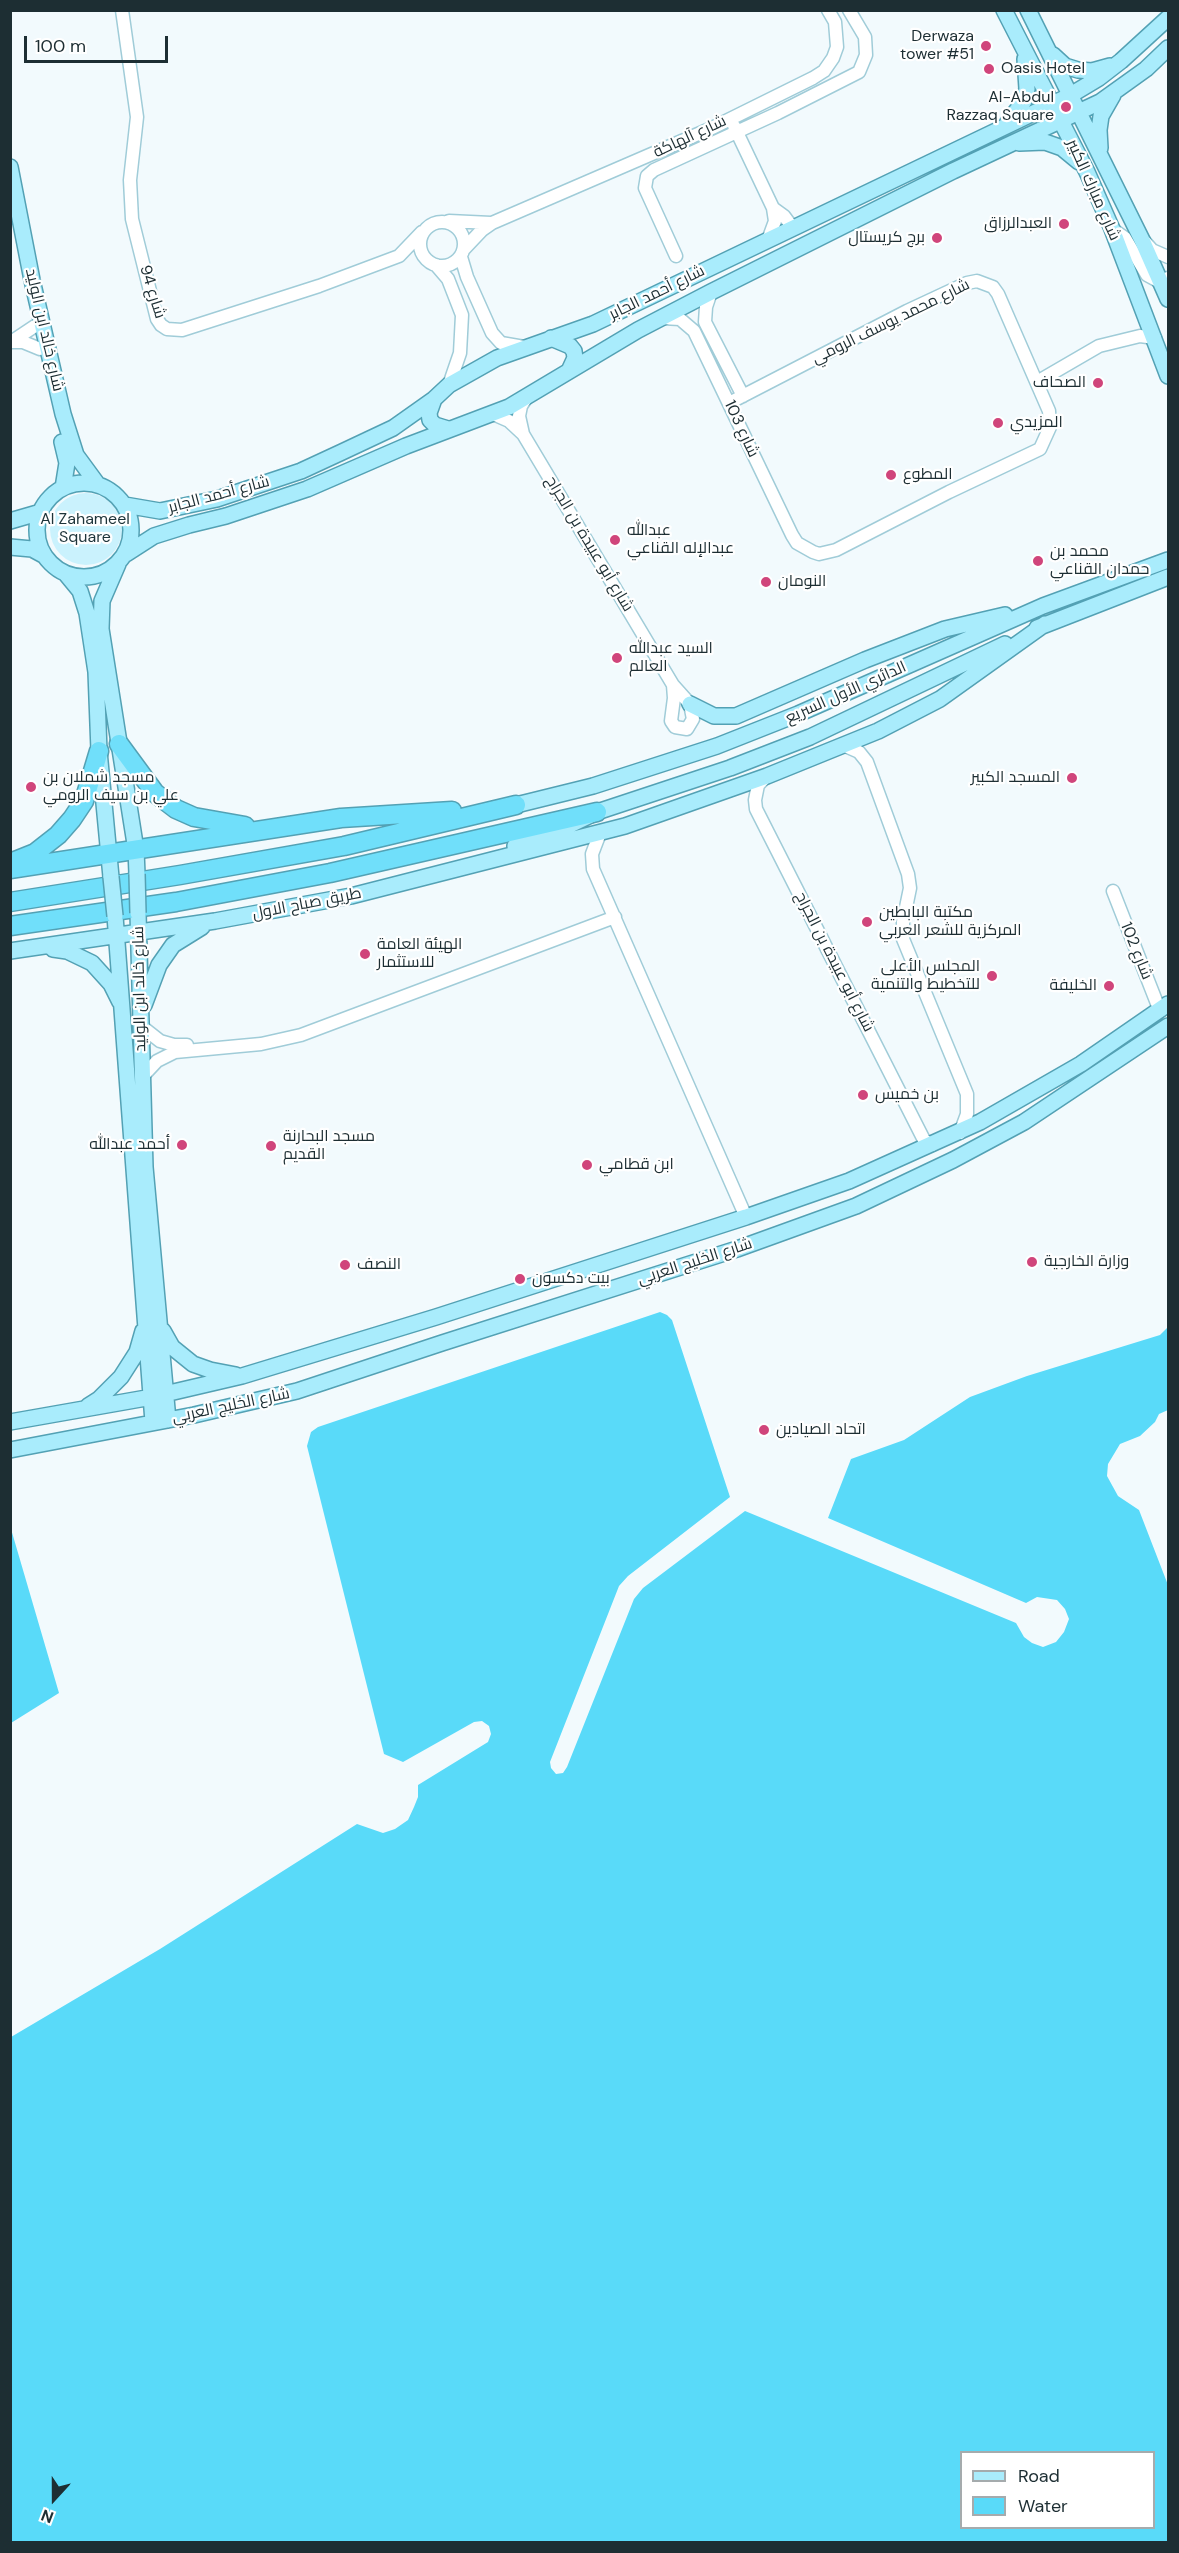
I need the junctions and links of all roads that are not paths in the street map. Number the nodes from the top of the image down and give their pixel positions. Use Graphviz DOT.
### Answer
graph roads {
  1 [pos="122,10"];
  2 [pos="828,10"];
  3 [pos="849,10"];
  4 [pos="1004,10"];
  5 [pos="1028,10"];
  6 [pos="1168,18"];
  7 [pos="1042,40"];
  8 [pos="1023,48"];
  9 [pos="1168,48"];
  10 [pos="1121,61"];
  11 [pos="1116,91"];
  12 [pos="1069,96"];
  13 [pos="1051,103"];
  14 [pos="1078,112"];
  15 [pos="730,119"];
  16 [pos="1061,120"];
  17 [pos="1004,126"];
  18 [pos="737,133"];
  19 [pos="1010,144"];
  20 [pos="1103,160"];
  21 [pos="10,167"];
  22 [pos="1088,172"];
  23 [pos="773,208"];
  24 [pos="10,214"];
  25 [pos="446,221"];
  26 [pos="492,223"];
  27 [pos="800,225"];
  28 [pos="1112,229"];
  29 [pos="422,232"];
  30 [pos="817,239"];
  31 [pos="768,240"];
  32 [pos="1142,240"];
  33 [pos="463,253"];
  34 [pos="789,253"];
  35 [pos="399,256"];
  36 [pos="676,256"];
  37 [pos="1168,257"];
  38 [pos="434,264"];
  39 [pos="1165,279"];
  40 [pos="711,292"];
  41 [pos="1168,299"];
  42 [pos="662,318"];
  43 [pos="35,326"];
  44 [pos="551,338"];
  45 [pos="1155,338"];
  46 [pos="10,342"];
  47 [pos="524,347"];
  48 [pos="40,349"];
  49 [pos="569,371"];
  50 [pos="1168,376"];
  51 [pos="1036,382"];
  52 [pos="449,385"];
  53 [pos="743,396"];
  54 [pos="527,398"];
  55 [pos="434,399"];
  56 [pos="729,403"];
  57 [pos="493,414"];
  58 [pos="448,429"];
  59 [pos="523,434"];
  60 [pos="98,485"];
  61 [pos="63,488"];
  62 [pos="125,506"];
  63 [pos="181,507"];
  64 [pos="41,512"];
  65 [pos="10,521"];
  66 [pos="189,525"];
  67 [pos="10,527"];
  68 [pos="10,534"];
  69 [pos="10,547"];
  70 [pos="813,552"];
  71 [pos="45,556"];
  72 [pos="122,559"];
  73 [pos="1167,564"];
  74 [pos="66,574"];
  75 [pos="1043,606"];
  76 [pos="1045,624"];
  77 [pos="673,685"];
  78 [pos="690,704"];
  79 [pos="120,744"];
  80 [pos="843,746"];
  81 [pos="99,752"];
  82 [pos="766,776"];
  83 [pos="507,807"];
  84 [pos="597,812"];
  85 [pos="271,828"];
  86 [pos="600,833"];
  87 [pos="136,850"];
  88 [pos="109,854"];
  89 [pos="10,863"];
  90 [pos="10,869"];
  91 [pos="1113,891"];
  92 [pos="351,896"];
  93 [pos="10,902"];
  94 [pos="614,914"];
  95 [pos="215,921"];
  96 [pos="10,926"];
  97 [pos="138,934"];
  98 [pos="117,937"];
  99 [pos="38,948"];
  100 [pos="10,951"];
  101 [pos="1164,1008"];
  102 [pos="124,1010"];
  103 [pos="141,1020"];
  104 [pos="1168,1026"];
  105 [pos="181,1048"];
  106 [pos="142,1077"];
  107 [pos="960,1133"];
  108 [pos="932,1145"];
  109 [pos="746,1217"];
  110 [pos="152,1321"];
  111 [pos="242,1376"];
  112 [pos="159,1395"];
  113 [pos="82,1410"];
  114 [pos="161,1421"];
  115 [pos="10,1422"];
  116 [pos="10,1450"];
  1 -- 35 [label="street, شارع 94"];
  2 -- 15 [label="street, شارع آلهاكة"];
  3 -- 18 [label="street"];
  4 -- 8 [label="main road, شارع مبارك الكبير"];
  5 -- 7 [label="main road, شارع مبارك الكبير"];
  6 -- 10 [label="main road, شارع أحمد الجابر"];
  7 -- 10 [label="main road"];
  7 -- 12 [label="main road, شارع مبارك الكبير"];
  8 -- 13 [label="main road, شارع مبارك الكبير"];
  8 -- 17 [label="main road"];
  9 -- 11 [label="main road, شارع أحمد الجابر"];
  10 -- 12 [label="main road, شارع أحمد الجابر"];
  11 -- 14 [label="main road, شارع أحمد الجابر"];
  11 -- 20 [label="main road"];
  12 -- 13 [label="main road, شارع أحمد الجابر"];
  12 -- 14 [label="main road, شارع مبارك الكبير"];
  13 -- 16 [label="main road, شارع مبارك الكبير"];
  13 -- 17 [label="main road, شارع أحمد الجابر"];
  14 -- 16 [label="main road, شارع أحمد الجابر"];
  14 -- 20 [label="main road, شارع مبارك الكبير"];
  15 -- 18 [label="street"];
  15 -- 26 [label="street, شارع آلهاكة"];
  16 -- 19 [label="main road, شارع أحمد الجابر"];
  16 -- 22 [label="main road, شارع مبارك الكبير"];
  17 -- 27 [label="main road, شارع أحمد الجابر"];
  18 -- 23 [label="street"];
  18 -- 36 [label="street"];
  19 -- 22 [label="main road"];
  19 -- 30 [label="main road, شارع أحمد الجابر"];
  20 -- 32 [label="main road, شارع مبارك الكبير"];
  21 -- 60 [label="main road, شارع خالد ابن الوليد"];
  22 -- 28 [label="main road, شارع مبارك الكبير"];
  23 -- 27 [label="street"];
  23 -- 31 [label="street"];
  24 -- 43 [label="main road, شارع خالد ابن الوليد"];
  25 -- 26 [label="street, شارع آلهاكة"];
  25 -- 29 [label="street"];
  25 -- 33 [label="street"];
  26 -- 33 [label="street, شارع آلهاكة"];
  27 -- 30 [label="main road"];
  27 -- 31 [label="main road, شارع أحمد الجابر"];
  27 -- 34 [label="main road"];
  28 -- 39 [label="street"];
  28 -- 45 [label="main road, شارع مبارك الكبير"];
  29 -- 35 [label="street, شارع 94"];
  29 -- 38 [label="street"];
  30 -- 34 [label="main road, شارع أحمد الجابر"];
  31 -- 44 [label="main road, شارع أحمد الجابر"];
  32 -- 37 [label="street"];
  32 -- 39 [label="main road, شارع مبارك الكبير"];
  33 -- 38 [label="street"];
  33 -- 47 [label="street"];
  34 -- 40 [label="main road, شارع أحمد الجابر"];
  35 -- 38 [label="street"];
  38 -- 52 [label="street"];
  39 -- 41 [label="main road, شارع مبارك الكبير"];
  40 -- 42 [label="main road, شارع أحمد الجابر"];
  40 -- 53 [label="street, شارع 103"];
  42 -- 49 [label="main road, شارع أحمد الجابر"];
  42 -- 56 [label="street, شارع 103"];
  43 -- 46 [label="street"];
  43 -- 48 [label="main road, شارع خالد ابن الوليد"];
  44 -- 47 [label="main road, شارع أحمد الجابر"];
  44 -- 49 [label="main road"];
  45 -- 50 [label="main road, شارع مبارك الكبير"];
  45 -- 51 [label="street"];
  46 -- 48 [label="street"];
  47 -- 52 [label="main road, شارع أحمد الجابر"];
  48 -- 61 [label="main road, شارع خالد ابن الوليد"];
  49 -- 54 [label="main road, شارع أحمد الجابر"];
  51 -- 53 [label="street, شارع محمد يوسف الرومي"];
  51 -- 70 [label="street, شارع محمد يوسف الرومي"];
  52 -- 55 [label="main road, شارع أحمد الجابر"];
  53 -- 56 [label="street, شارع محمد يوسف الرومي"];
  54 -- 57 [label="main road, شارع أحمد الجابر"];
  54 -- 59 [label="street, شارع أبو عبيدة بن الجراح"];
  55 -- 58 [label="main road"];
  55 -- 63 [label="main road, شارع أحمد الجابر"];
  56 -- 70 [label="street, شارع 103"];
  57 -- 58 [label="main road, شارع أحمد الجابر"];
  57 -- 59 [label="street, شارع أبو عبيدة بن الجراح"];
  58 -- 66 [label="main road, شارع أحمد الجابر"];
  59 -- 77 [label="street, شارع أبو عبيدة بن الجراح"];
  60 -- 61 [label="main road"];
  60 -- 62 [label="main road"];
  61 -- 64 [label="main road"];
  62 -- 63 [label="main road, شارع أحمد الجابر"];
  62 -- 72 [label="main road"];
  63 -- 66 [label="main road"];
  64 -- 65 [label="main road"];
  64 -- 71 [label="main road"];
  66 -- 72 [label="main road, شارع أحمد الجابر"];
  67 -- 68 [label="main road"];
  69 -- 71 [label="main road"];
  71 -- 74 [label="main road"];
  72 -- 74 [label="main road"];
  72 -- 79 [label="main road, شارع خالد ابن الوليد"];
  73 -- 75 [label="main road, الدائري الأول السريع"];
  73 -- 76 [label="main road, الدائري الأول السريع"];
  74 -- 81 [label="main road, شارع خالد ابن الوليد"];
  75 -- 78 [label="main road"];
  75 -- 83 [label="main road, الدائري الأول السريع"];
  76 -- 80 [label="main road, الدائري الأول السريع"];
  76 -- 84 [label="main road, الدائري الأول السريع"];
  77 -- 78 [label="street, شارع أبو عبيدة بن الجراح"];
  77 -- 78 [label="street"];
  79 -- 85 [label="highway"];
  79 -- 87 [label="main road, شارع خالد ابن الوليد"];
  80 -- 82 [label="main road, الدائري الأول السريع"];
  80 -- 107 [label="street"];
  81 -- 88 [label="main road, شارع خالد ابن الوليد"];
  81 -- 89 [label="highway"];
  82 -- 86 [label="main road, الدائري الأول السريع"];
  82 -- 108 [label="street, شارع أبو عبيدة بن الجراح"];
  83 -- 85 [label="highway"];
  83 -- 93 [label="highway"];
  84 -- 92 [label="main road, الدائري الأول السريع"];
  84 -- 96 [label="highway, طريق صباح الاول"];
  85 -- 87 [label="highway"];
  86 -- 92 [label="main road, طريق صباح الاول"];
  86 -- 94 [label="street"];
  87 -- 88 [label="highway"];
  87 -- 97 [label="main road, شارع خالد ابن الوليد, bridge"];
  88 -- 90 [label="highway"];
  88 -- 98 [label="main road, شارع خالد ابن الوليد, bridge"];
  91 -- 101 [label="street, شارع 102"];
  92 -- 95 [label="main road, طريق صباح الاول"];
  94 -- 105 [label="street"];
  94 -- 109 [label="street"];
  95 -- 97 [label="main road, طريق صباح الاول"];
  95 -- 103 [label="main road"];
  97 -- 98 [label="main road, طريق صباح الاول"];
  97 -- 103 [label="main road, شارع خالد ابن الوليد"];
  98 -- 99 [label="main road, طريق صباح الاول"];
  98 -- 102 [label="main road, شارع خالد ابن الوليد"];
  99 -- 100 [label="main road, طريق صباح الاول"];
  99 -- 102 [label="main road"];
  101 -- 107 [label="main road, شارع الخليج العربي"];
  102 -- 110 [label="main road, شارع خالد ابن الوليد"];
  103 -- 105 [label="street"];
  103 -- 106 [label="main road, شارع خالد ابن الوليد"];
  104 -- 114 [label="main road, شارع الخليج العربي"];
  105 -- 106 [label="street"];
  106 -- 110 [label="main road, شارع خالد ابن الوليد"];
  107 -- 108 [label="main road, شارع الخليج العربي"];
  108 -- 109 [label="main road, شارع الخليج العربي"];
  109 -- 111 [label="main road, شارع الخليج العربي"];
  110 -- 111 [label="main road"];
  110 -- 112 [label="main road, شارع خالد ابن الوليد"];
  110 -- 113 [label="main road"];
  111 -- 112 [label="main road, شارع الخليج العربي"];
  112 -- 113 [label="main road, شارع الخليج العربي"];
  112 -- 114 [label="main road, شارع خالد ابن الوليد"];
  113 -- 115 [label="main road, شارع الخليج العربي"];
  114 -- 116 [label="main road, شارع الخليج العربي"];
}
